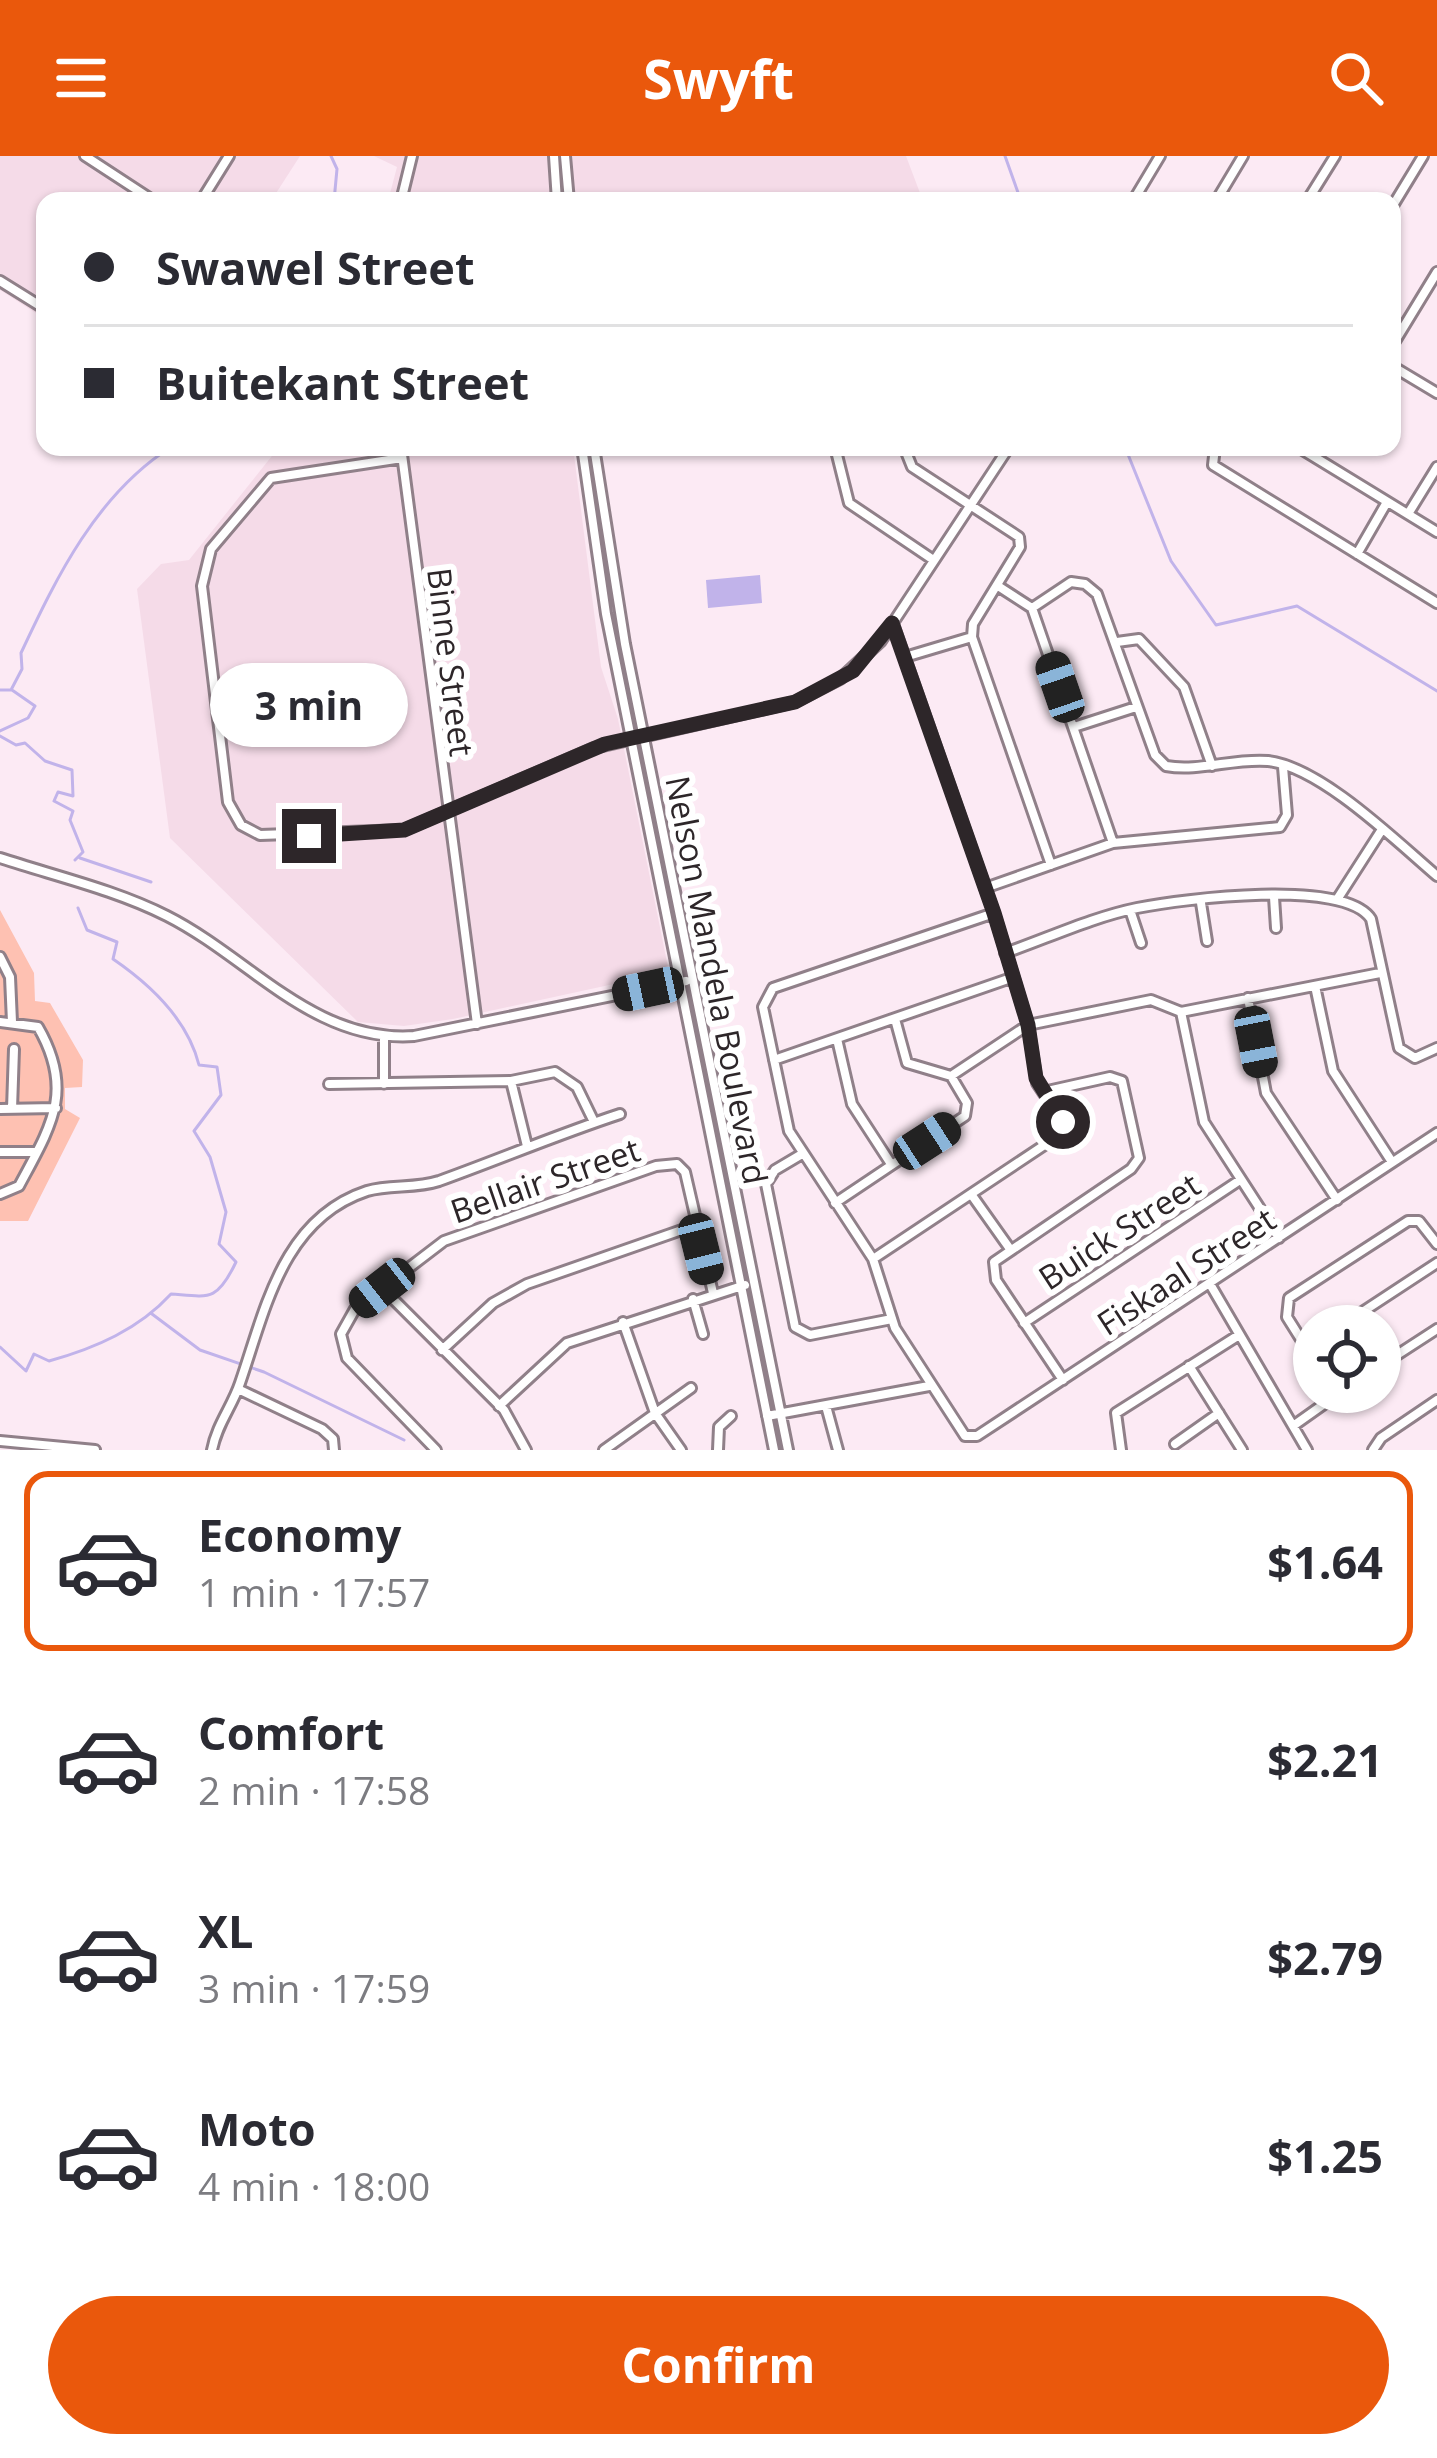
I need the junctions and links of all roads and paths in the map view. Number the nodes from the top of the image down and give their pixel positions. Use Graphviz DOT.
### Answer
graph roads {
  1 [pos="85,156"];
  2 [pos="229,156"];
  3 [pos="412,156"];
  4 [pos="554,156"];
  5 [pos="566,156"];
  6 [pos="1160,156"];
  7 [pos="1243,156"];
  8 [pos="1335,156"];
  9 [pos="1423,156"];
  10 [pos="140,192"];
  11 [pos="207,192"];
  12 [pos="403,192"];
  13 [pos="556,192"];
  14 [pos="568,192"];
  15 [pos="1138,192"];
  16 [pos="1221,192"];
  17 [pos="1313,192"];
  18 [pos="1401,192"];
  19 [pos="1437,272"];
  20 [pos="0,280"];
  21 [pos="36,304"];
  22 [pos="1401,331"];
  23 [pos="1401,371"];
  24 [pos="1437,393"];
  25 [pos="385,456"];
  26 [pos="402,456"];
  27 [pos="583,456"];
  28 [pos="595,456"];
  29 [pos="837,456"];
  30 [pos="908,456"];
  31 [pos="1002,456"];
  32 [pos="1214,456"];
  33 [pos="1312,456"];
  34 [pos="1325,456"];
  35 [pos="1322,462"];
  36 [pos="1437,467"];
  37 [pos="969,500"];
  38 [pos="1388,502"];
  39 [pos="1408,514"];
  40 [pos="1437,532"];
  41 [pos="1357,554"];
  42 [pos="932,559"];
  43 [pos="998,586"];
  44 [pos="1437,603"];
  45 [pos="1032,608"];
  46 [pos="892,623"];
  47 [pos="972,637"];
  48 [pos="1117,641"];
  49 [pos="905,657"];
  50 [pos="1136,707"];
  51 [pos="1074,727"];
  52 [pos="638,737"];
  53 [pos="1211,766"];
  54 [pos="1283,766"];
  55 [pos="446,815"];
  56 [pos="1381,831"];
  57 [pos="1113,843"];
  58 [pos="0,858"];
  59 [pos="1051,865"];
  60 [pos="1437,876"];
  61 [pos="985,888"];
  62 [pos="1274,897"];
  63 [pos="1338,898"];
  64 [pos="1201,903"];
  65 [pos="1130,910"];
  66 [pos="994,913"];
  67 [pos="1276,928"];
  68 [pos="1207,941"];
  69 [pos="1141,943"];
  70 [pos="1005,953"];
  71 [pos="0,957"];
  72 [pos="1380,973"];
  73 [pos="1011,978"];
  74 [pos="688,981"];
  75 [pos="1315,986"];
  76 [pos="1248,998"];
  77 [pos="1181,1012"];
  78 [pos="895,1019"];
  79 [pos="0,1022"];
  80 [pos="12,1022"];
  81 [pos="477,1024"];
  82 [pos="1028,1025"];
  83 [pos="384,1037"];
  84 [pos="837,1039"];
  85 [pos="1437,1048"];
  86 [pos="14,1049"];
  87 [pos="774,1060"];
  88 [pos="951,1076"];
  89 [pos="511,1081"];
  90 [pos="329,1084"];
  91 [pos="384,1084"];
  92 [pos="1042,1092"];
  93 [pos="56,1108"];
  94 [pos="0,1109"];
  95 [pos="12,1109"];
  96 [pos="620,1114"];
  97 [pos="594,1122"];
  98 [pos="1437,1133"];
  99 [pos="527,1146"];
  100 [pos="0,1152"];
  101 [pos="36,1152"];
  102 [pos="802,1154"];
  103 [pos="1392,1162"];
  104 [pos="891,1164"];
  105 [pos="1240,1180"];
  106 [pos="0,1194"];
  107 [pos="971,1194"];
  108 [pos="1337,1200"];
  109 [pos="835,1202"];
  110 [pos="696,1226"];
  111 [pos="1279,1238"];
  112 [pos="1437,1244"];
  113 [pos="1010,1249"];
  114 [pos="873,1259"];
  115 [pos="1437,1263"];
  116 [pos="1210,1284"];
  117 [pos="747,1285"];
  118 [pos="382,1288"];
  119 [pos="713,1293"];
  120 [pos="693,1299"];
  121 [pos="1373,1305"];
  122 [pos="892,1319"];
  123 [pos="623,1322"];
  124 [pos="1024,1323"];
  125 [pos="1293,1325"];
  126 [pos="1437,1329"];
  127 [pos="703,1334"];
  128 [pos="1238,1335"];
  129 [pos="442,1350"];
  130 [pos="1401,1352"];
  131 [pos="1189,1366"];
  132 [pos="1063,1381"];
  133 [pos="928,1386"];
  134 [pos="691,1388"];
  135 [pos="238,1390"];
  136 [pos="1437,1400"];
  137 [pos="499,1406"];
  138 [pos="826,1406"];
  139 [pos="655,1413"];
  140 [pos="1219,1413"];
  141 [pos="1310,1413"];
  142 [pos="780,1414"];
  143 [pos="731,1416"];
  144 [pos="767,1416"];
  145 [pos="1293,1426"];
  146 [pos="0,1441"];
  147 [pos="1175,1444"];
  148 [pos="90,1450"];
  149 [pos="212,1450"];
  150 [pos="334,1450"];
  151 [pos="436,1450"];
  152 [pos="526,1450"];
  153 [pos="604,1450"];
  154 [pos="681,1450"];
  155 [pos="718,1450"];
  156 [pos="774,1450"];
  157 [pos="788,1450"];
  158 [pos="838,1450"];
  159 [pos="1121,1450"];
  160 [pos="1242,1450"];
  161 [pos="1307,1450"];
  162 [pos="1373,1450"];
  1 -- 10 [label="street"];
  2 -- 11 [label="street"];
  3 -- 12 [label="street"];
  4 -- 13 [label="street"];
  5 -- 14 [label="street"];
  6 -- 15 [label="street"];
  7 -- 16 [label="street"];
  8 -- 17 [label="street"];
  9 -- 18 [label="street"];
  19 -- 22 [label="street"];
  20 -- 21 [label="street"];
  23 -- 24 [label="street"];
  25 -- 55 [label="street"];
  26 -- 55 [label="street, Binne Street"];
  27 -- 52 [label="street, Nelson Mandela Boulevard"];
  28 -- 52 [label="street, Nelson Mandela Boulevard"];
  29 -- 42 [label="street"];
  30 -- 37 [label="street"];
  31 -- 37 [label="street"];
  32 -- 41 [label="street"];
  33 -- 35 [label="street"];
  34 -- 35 [label="street"];
  35 -- 38 [label="street"];
  36 -- 39 [label="street"];
  37 -- 42 [label="street"];
  37 -- 43 [label="street"];
  38 -- 39 [label="street"];
  38 -- 41 [label="street"];
  39 -- 40 [label="street"];
  41 -- 44 [label="street"];
  42 -- 46 [label="street"];
  43 -- 45 [label="street"];
  43 -- 47 [label="street"];
  45 -- 48 [label="street"];
  45 -- 51 [label="street"];
  46 -- 49 [label="street"];
  46 -- 52 [label="street"];
  47 -- 49 [label="street"];
  47 -- 59 [label="street"];
  48 -- 50 [label="street"];
  48 -- 53 [label="street"];
  49 -- 61 [label="street"];
  50 -- 51 [label="street"];
  50 -- 53 [label="street"];
  51 -- 57 [label="street"];
  52 -- 55 [label="street"];
  52 -- 74 [label="street, Nelson Mandela Boulevard"];
  53 -- 54 [label="street"];
  54 -- 56 [label="street"];
  54 -- 57 [label="street"];
  55 -- 81 [label="street, Binne Street"];
  56 -- 60 [label="street"];
  56 -- 63 [label="street"];
  57 -- 59 [label="street"];
  58 -- 83 [label="street"];
  59 -- 61 [label="street"];
  61 -- 66 [label="street"];
  62 -- 63 [label="street"];
  62 -- 64 [label="street"];
  62 -- 67 [label="street"];
  63 -- 72 [label="street"];
  64 -- 65 [label="street"];
  64 -- 68 [label="street"];
  65 -- 69 [label="street"];
  65 -- 70 [label="street"];
  66 -- 70 [label="street"];
  66 -- 87 [label="street"];
  70 -- 73 [label="street"];
  71 -- 80 [label="street"];
  72 -- 75 [label="street"];
  72 -- 85 [label="street"];
  73 -- 78 [label="street"];
  73 -- 82 [label="street"];
  74 -- 81 [label="street"];
  74 -- 117 [label="street, Nelson Mandela Boulevard"];
  75 -- 76 [label="street"];
  75 -- 103 [label="street"];
  76 -- 77 [label="street"];
  76 -- 108 [label="street"];
  77 -- 82 [label="street"];
  77 -- 105 [label="street"];
  78 -- 84 [label="street"];
  78 -- 88 [label="street"];
  79 -- 80 [label="street"];
  80 -- 93 [label="street"];
  81 -- 83 [label="street"];
  82 -- 88 [label="street"];
  82 -- 92 [label="street"];
  83 -- 91 [label="street"];
  84 -- 87 [label="street"];
  84 -- 104 [label="street"];
  86 -- 95 [label="street"];
  87 -- 102 [label="street"];
  88 -- 104 [label="street"];
  89 -- 91 [label="street"];
  89 -- 97 [label="street"];
  89 -- 99 [label="street"];
  90 -- 91 [label="street"];
  92 -- 107 [label="street"];
  92 -- 113 [label="street"];
  93 -- 95 [label="street"];
  93 -- 101 [label="street"];
  94 -- 95 [label="street"];
  96 -- 97 [label="street"];
  97 -- 99 [label="street"];
  98 -- 103 [label="street, Fiskaal Street"];
  99 -- 135 [label="street"];
  100 -- 101 [label="street"];
  101 -- 106 [label="street"];
  102 -- 109 [label="street"];
  102 -- 122 [label="street"];
  103 -- 108 [label="street, Fiskaal Street"];
  104 -- 109 [label="street"];
  105 -- 111 [label="street"];
  105 -- 124 [label="street, Buick Street"];
  107 -- 113 [label="street"];
  107 -- 114 [label="street"];
  108 -- 111 [label="street, Fiskaal Street"];
  109 -- 114 [label="street"];
  110 -- 118 [label="street, Bellair Street"];
  110 -- 119 [label="street, Bellair Street"];
  110 -- 129 [label="street"];
  111 -- 116 [label="street, Fiskaal Street"];
  112 -- 125 [label="street"];
  113 -- 124 [label="street"];
  114 -- 122 [label="street"];
  115 -- 121 [label="street"];
  116 -- 128 [label="street"];
  116 -- 132 [label="street, Fiskaal Street"];
  117 -- 119 [label="street"];
  117 -- 142 [label="street, Nelson Mandela Boulevard"];
  117 -- 144 [label="street, Nelson Mandela Boulevard"];
  118 -- 129 [label="street"];
  118 -- 151 [label="street, Bellair Street"];
  119 -- 120 [label="street"];
  120 -- 123 [label="street"];
  120 -- 127 [label="street"];
  122 -- 133 [label="street"];
  123 -- 137 [label="street"];
  123 -- 139 [label="street"];
  124 -- 132 [label="street"];
  126 -- 130 [label="street"];
  128 -- 131 [label="street"];
  128 -- 145 [label="street"];
  129 -- 137 [label="street"];
  131 -- 140 [label="street"];
  131 -- 159 [label="street"];
  132 -- 133 [label="street, Fiskaal Street"];
  133 -- 138 [label="street"];
  134 -- 139 [label="street"];
  135 -- 149 [label="street"];
  135 -- 150 [label="street"];
  136 -- 162 [label="street"];
  137 -- 152 [label="street"];
  138 -- 142 [label="street"];
  138 -- 158 [label="street"];
  139 -- 153 [label="street"];
  139 -- 154 [label="street"];
  140 -- 147 [label="street"];
  140 -- 160 [label="street"];
  141 -- 145 [label="street"];
  142 -- 144 [label="street"];
  142 -- 157 [label="street, Nelson Mandela Boulevard"];
  143 -- 155 [label="street"];
  144 -- 156 [label="street, Nelson Mandela Boulevard"];
  145 -- 161 [label="street"];
  146 -- 148 [label="street"];
}
